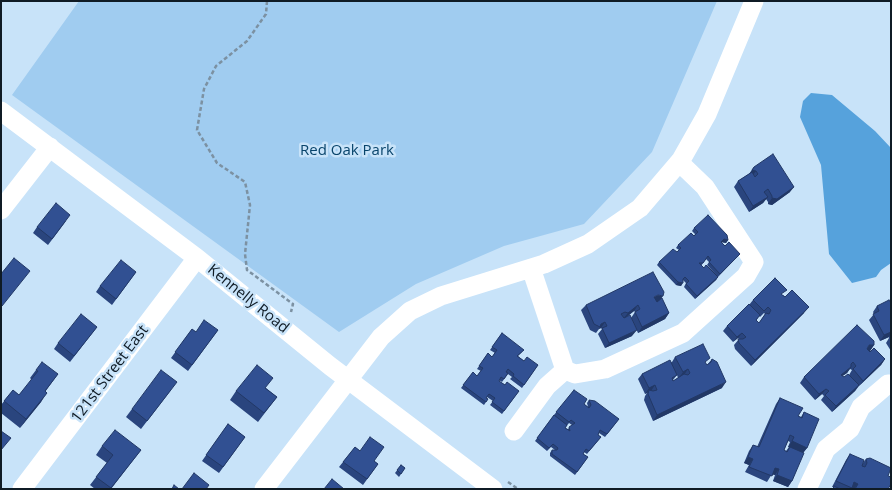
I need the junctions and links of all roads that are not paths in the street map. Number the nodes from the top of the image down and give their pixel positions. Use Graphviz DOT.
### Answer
graph roads {
  1 [pos="754,1"];
  2 [pos="1,111"];
  3 [pos="50,147"];
  4 [pos="679,162"];
  5 [pos="1,210"];
  6 [pos="197,258"];
  7 [pos="531,268"];
  8 [pos="565,370"];
  9 [pos="348,379"];
  10 [pos="891,384"];
  11 [pos="514,431"];
  12 [pos="22,489"];
  13 [pos="264,489"];
  14 [pos="493,489"];
  15 [pos="807,489"];
  1 -- 4 [label="street"];
  2 -- 3 [label="street, Kennelly Road"];
  3 -- 5 [label="street"];
  3 -- 6 [label="street, Kennelly Road"];
  4 -- 7 [label="street"];
  4 -- 8 [label="street"];
  6 -- 9 [label="street, Kennelly Road"];
  6 -- 12 [label="street, 121st Street East"];
  7 -- 8 [label="street"];
  7 -- 9 [label="street"];
  8 -- 11 [label="street"];
  9 -- 13 [label="street"];
  9 -- 14 [label="street, Kennelly Road"];
  10 -- 15 [label="street"];
}
